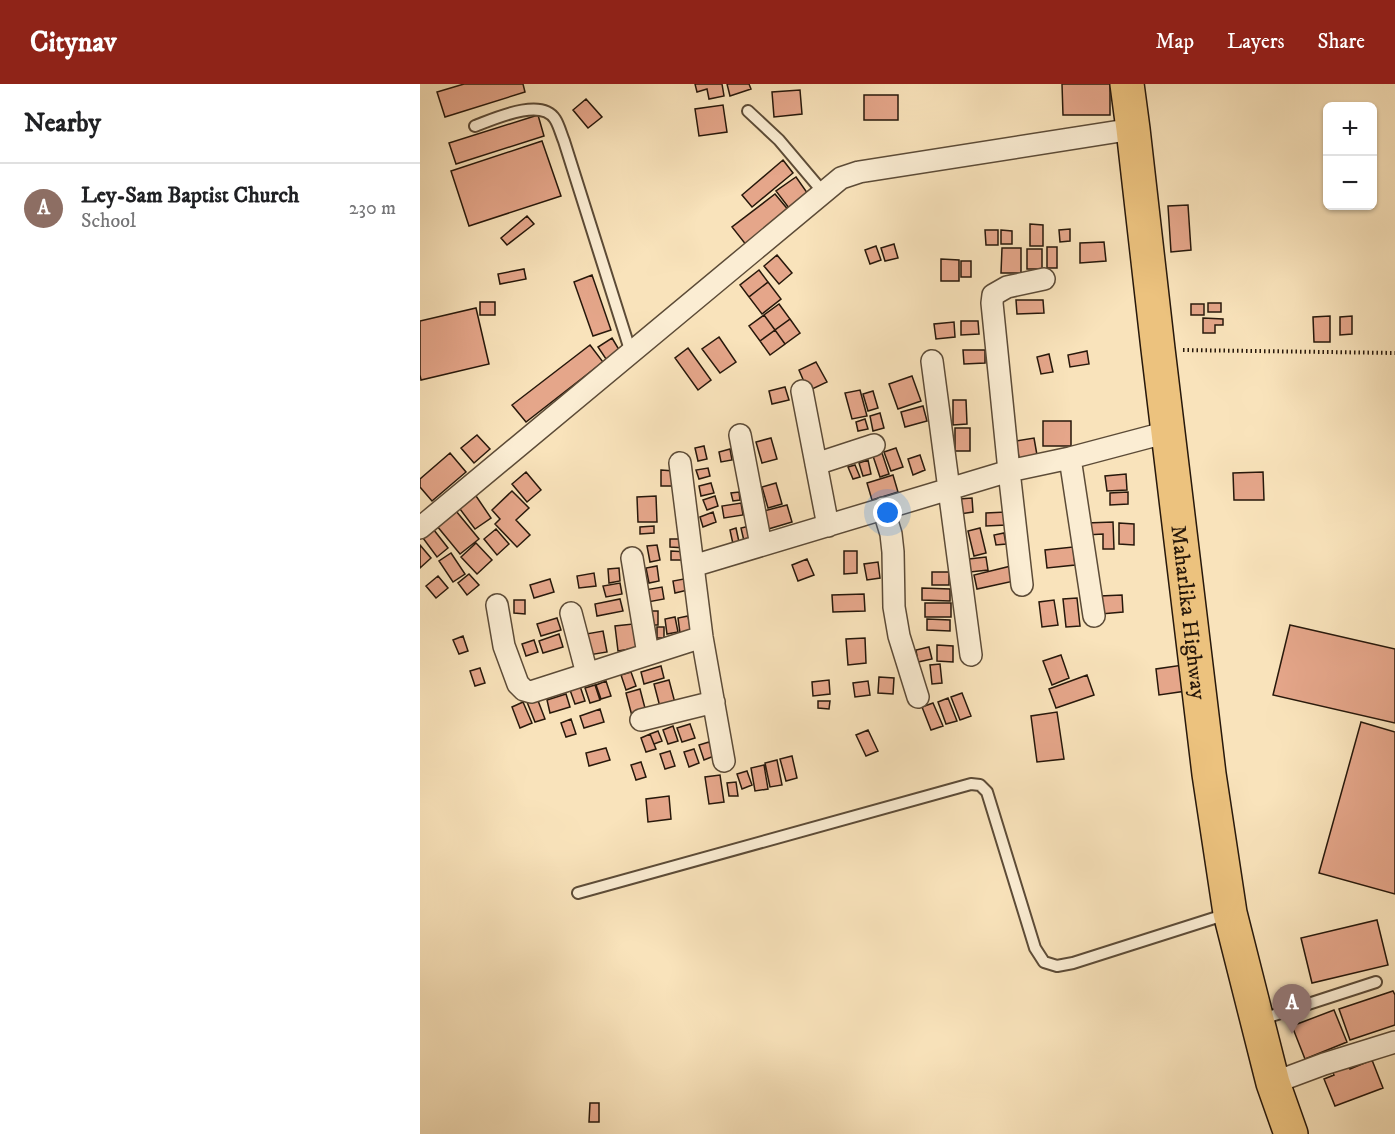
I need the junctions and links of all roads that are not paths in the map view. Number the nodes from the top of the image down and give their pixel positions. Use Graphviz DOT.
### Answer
graph roads {
  1 [pos="1127,84"];
  2 [pos="748,111"];
  3 [pos="475,126"];
  4 [pos="1133,129"];
  5 [pos="823,192"];
  6 [pos="1044,279"];
  7 [pos="631,353"];
  8 [pos="932,361"];
  9 [pos="802,390"];
  10 [pos="1168,432"];
  11 [pos="740,435"];
  12 [pos="874,445"];
  13 [pos="1070,458"];
  14 [pos="680,463"];
  15 [pos="816,464"];
  16 [pos="1009,471"];
  17 [pos="948,490"];
  18 [pos="883,508"];
  19 [pos="828,526"];
  20 [pos="420,528"];
  21 [pos="761,545"];
  22 [pos="632,558"];
  23 [pos="693,566"];
  24 [pos="1022,585"];
  25 [pos="496,605"];
  26 [pos="571,613"];
  27 [pos="1094,616"];
  28 [pos="702,637"];
  29 [pos="648,654"];
  30 [pos="971,655"];
  31 [pos="587,674"];
  32 [pos="918,698"];
  33 [pos="714,702"];
  34 [pos="641,720"];
  35 [pos="723,761"];
  36 [pos="578,892"];
  37 [pos="1230,913"];
  38 [pos="1376,982"];
  39 [pos="1257,1021"];
  40 [pos="1395,1042"];
  41 [pos="1273,1083"];
  42 [pos="1292,1134"];
  1 -- 4 [label="highway, Maharlika Highway"];
  2 -- 5 [label="lane"];
  3 -- 7 [label="lane"];
  4 -- 5 [label="street"];
  4 -- 10 [label="highway, Maharlika Highway"];
  5 -- 7 [label="street"];
  6 -- 16 [label="street"];
  7 -- 20 [label="street"];
  8 -- 17 [label="street"];
  9 -- 15 [label="street"];
  10 -- 13 [label="street"];
  10 -- 37 [label="highway, Maharlika Highway"];
  11 -- 21 [label="street"];
  12 -- 15 [label="street"];
  13 -- 16 [label="street"];
  13 -- 27 [label="street"];
  14 -- 23 [label="street"];
  15 -- 19 [label="street"];
  16 -- 17 [label="street"];
  16 -- 24 [label="street"];
  17 -- 18 [label="street"];
  17 -- 30 [label="street"];
  18 -- 19 [label="street"];
  18 -- 32 [label="street"];
  19 -- 21 [label="street"];
  21 -- 23 [label="street"];
  22 -- 29 [label="street"];
  23 -- 28 [label="street"];
  25 -- 31 [label="street"];
  26 -- 31 [label="street"];
  28 -- 29 [label="street"];
  28 -- 33 [label="street"];
  29 -- 31 [label="street"];
  33 -- 34 [label="street"];
  33 -- 35 [label="street"];
  36 -- 37 [label="lane"];
  37 -- 39 [label="highway, Maharlika Highway"];
  38 -- 39 [label="lane"];
  39 -- 41 [label="highway, Maharlika Highway"];
  40 -- 41 [label="street"];
  41 -- 42 [label="highway, Maharlika Highway"];
}
